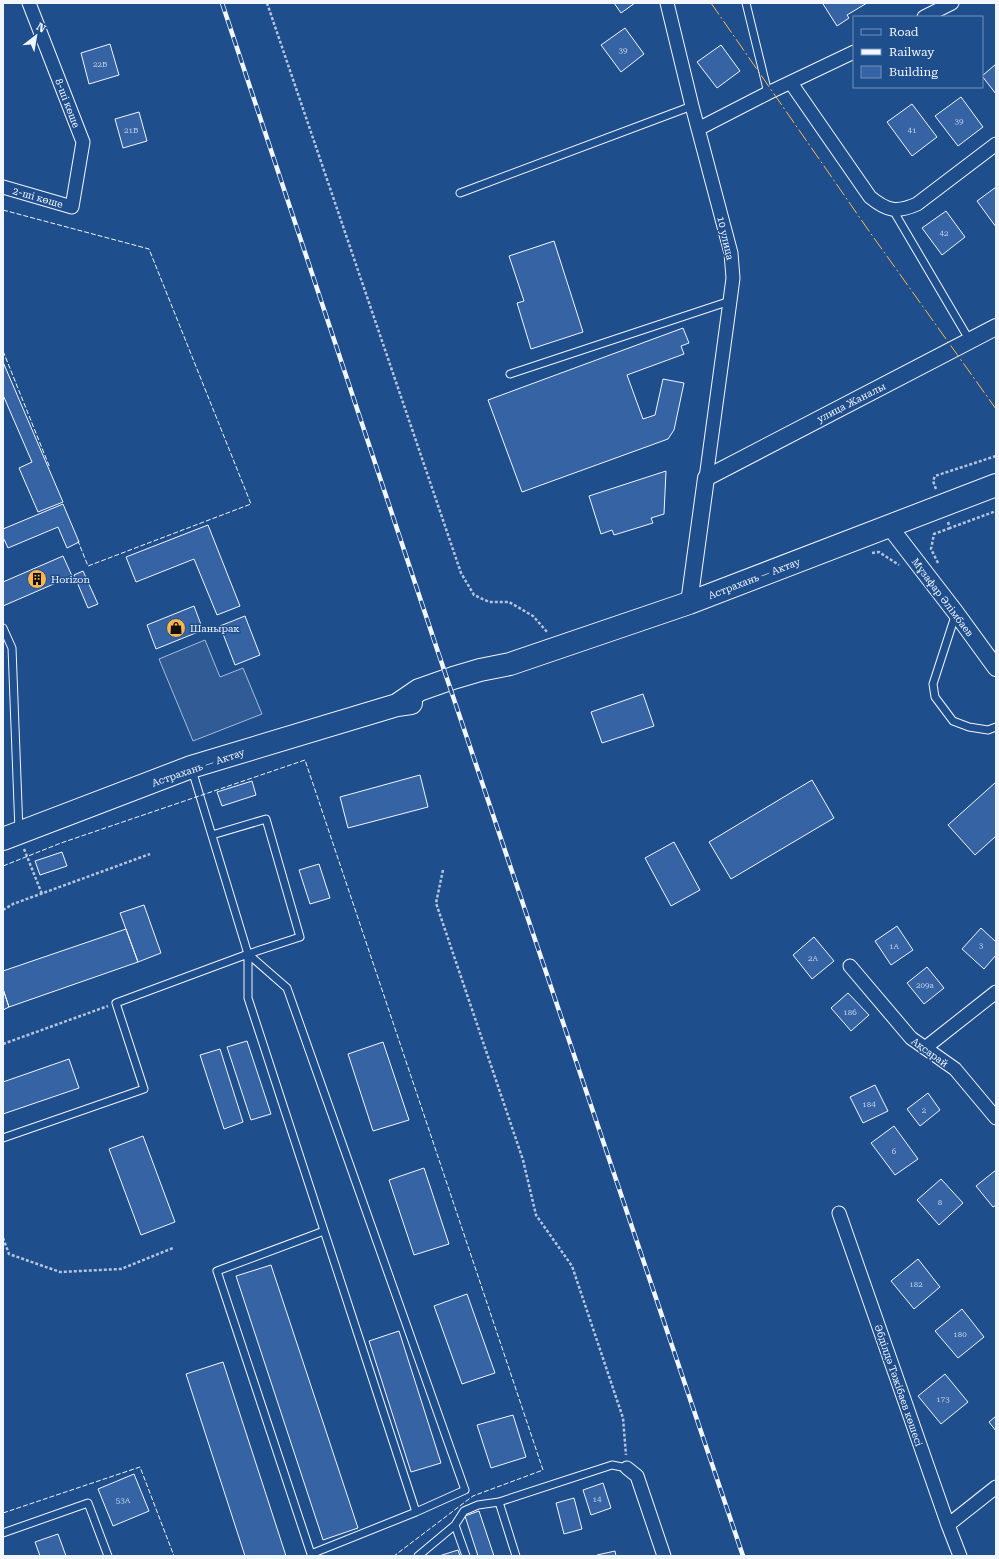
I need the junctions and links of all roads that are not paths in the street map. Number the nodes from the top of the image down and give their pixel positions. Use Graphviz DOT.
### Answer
graph roads {
  1 [pos="29,3"];
  2 [pos="667,3"];
  3 [pos="746,3"];
  4 [pos="952,3"];
  5 [pos="926,16"];
  6 [pos="853,52"];
  7 [pos="791,83"];
  8 [pos="768,93"];
  9 [pos="692,106"];
  10 [pos="698,129"];
  11 [pos="996,144"];
  12 [pos="3,187"];
  13 [pos="460,193"];
  14 [pos="72,207"];
  15 [pos="894,210"];
  16 [pos="730,301"];
  17 [pos="996,327"];
  18 [pos="970,341"];
  19 [pos="510,374"];
  20 [pos="706,478"];
  21 [pos="996,484"];
  22 [pos="889,526"];
  23 [pos="689,603"];
  24 [pos="956,613"];
  25 [pos="3,628"];
  26 [pos="996,668"];
  27 [pos="996,727"];
  28 [pos="191,767"];
  29 [pos="212,835"];
  30 [pos="8,837"];
  31 [pos="248,954"];
  32 [pos="850,966"];
  33 [pos="996,992"];
  34 [pos="925,1048"];
  35 [pos="996,1118"];
  36 [pos="3,1138"];
  37 [pos="839,1214"];
  38 [pos="324,1231"];
  39 [pos="627,1468"];
  40 [pos="996,1487"];
  41 [pos="499,1502"];
  42 [pos="416,1512"];
  43 [pos="456,1525"];
  44 [pos="948,1525"];
  45 [pos="3,1533"];
  46 [pos="108,1556"];
  47 [pos="419,1556"];
  48 [pos="466,1556"];
  49 [pos="516,1556"];
  50 [pos="664,1556"];
  51 [pos="960,1556"];
  1 -- 14 [label="street, 8-шi көше"];
  2 -- 9 [label="street, 10 улица"];
  3 -- 8 [label="lane"];
  4 -- 5 [label="street"];
  6 -- 7 [label="street"];
  7 -- 8 [label="street"];
  7 -- 15 [label="street"];
  8 -- 10 [label="street"];
  9 -- 10 [label="street, 10 улица"];
  9 -- 13 [label="lane"];
  10 -- 16 [label="street, 10 улица"];
  11 -- 15 [label="street"];
  12 -- 14 [label="street, 2-ші көше"];
  15 -- 18 [label="lane"];
  16 -- 19 [label="lane"];
  16 -- 20 [label="street, 10 улица"];
  17 -- 18 [label="street, улица Жаналы"];
  18 -- 20 [label="street, улица Жаналы"];
  20 -- 23 [label="street"];
  21 -- 22 [label="highway, Астрахань — Актау"];
  22 -- 23 [label="highway, Астрахань — Актау"];
  22 -- 24 [label="street, Мұзафар Әлімбаев"];
  23 -- 28 [label="highway, Астрахань — Актау"];
  24 -- 26 [label="street, Мұзафар Әлімбаев"];
  24 -- 27 [label="lane"];
  25 -- 30 [label="lane"];
  28 -- 29 [label="lane"];
  28 -- 30 [label="highway, Астрахань — Актау"];
  29 -- 31 [label="lane"];
  29 -- 31 [label="lane"];
  31 -- 36 [label="lane"];
  31 -- 38 [label="lane"];
  31 -- 42 [label="lane"];
  32 -- 34 [label="street, Ақсарай"];
  33 -- 34 [label="street"];
  34 -- 35 [label="street, Ақсарай"];
  37 -- 44 [label="street, Әбділдә Тәжібаев көшесі"];
  38 -- 42 [label="lane"];
  38 -- 42 [label="lane"];
  39 -- 41 [label="lane"];
  39 -- 50 [label="street"];
  40 -- 44 [label="street"];
  41 -- 43 [label="lane"];
  41 -- 49 [label="lane"];
  43 -- 47 [label="lane"];
  43 -- 48 [label="lane"];
  44 -- 51 [label="street, Әбділдә Тәжібаев көшесі"];
  45 -- 46 [label="lane"];
}
